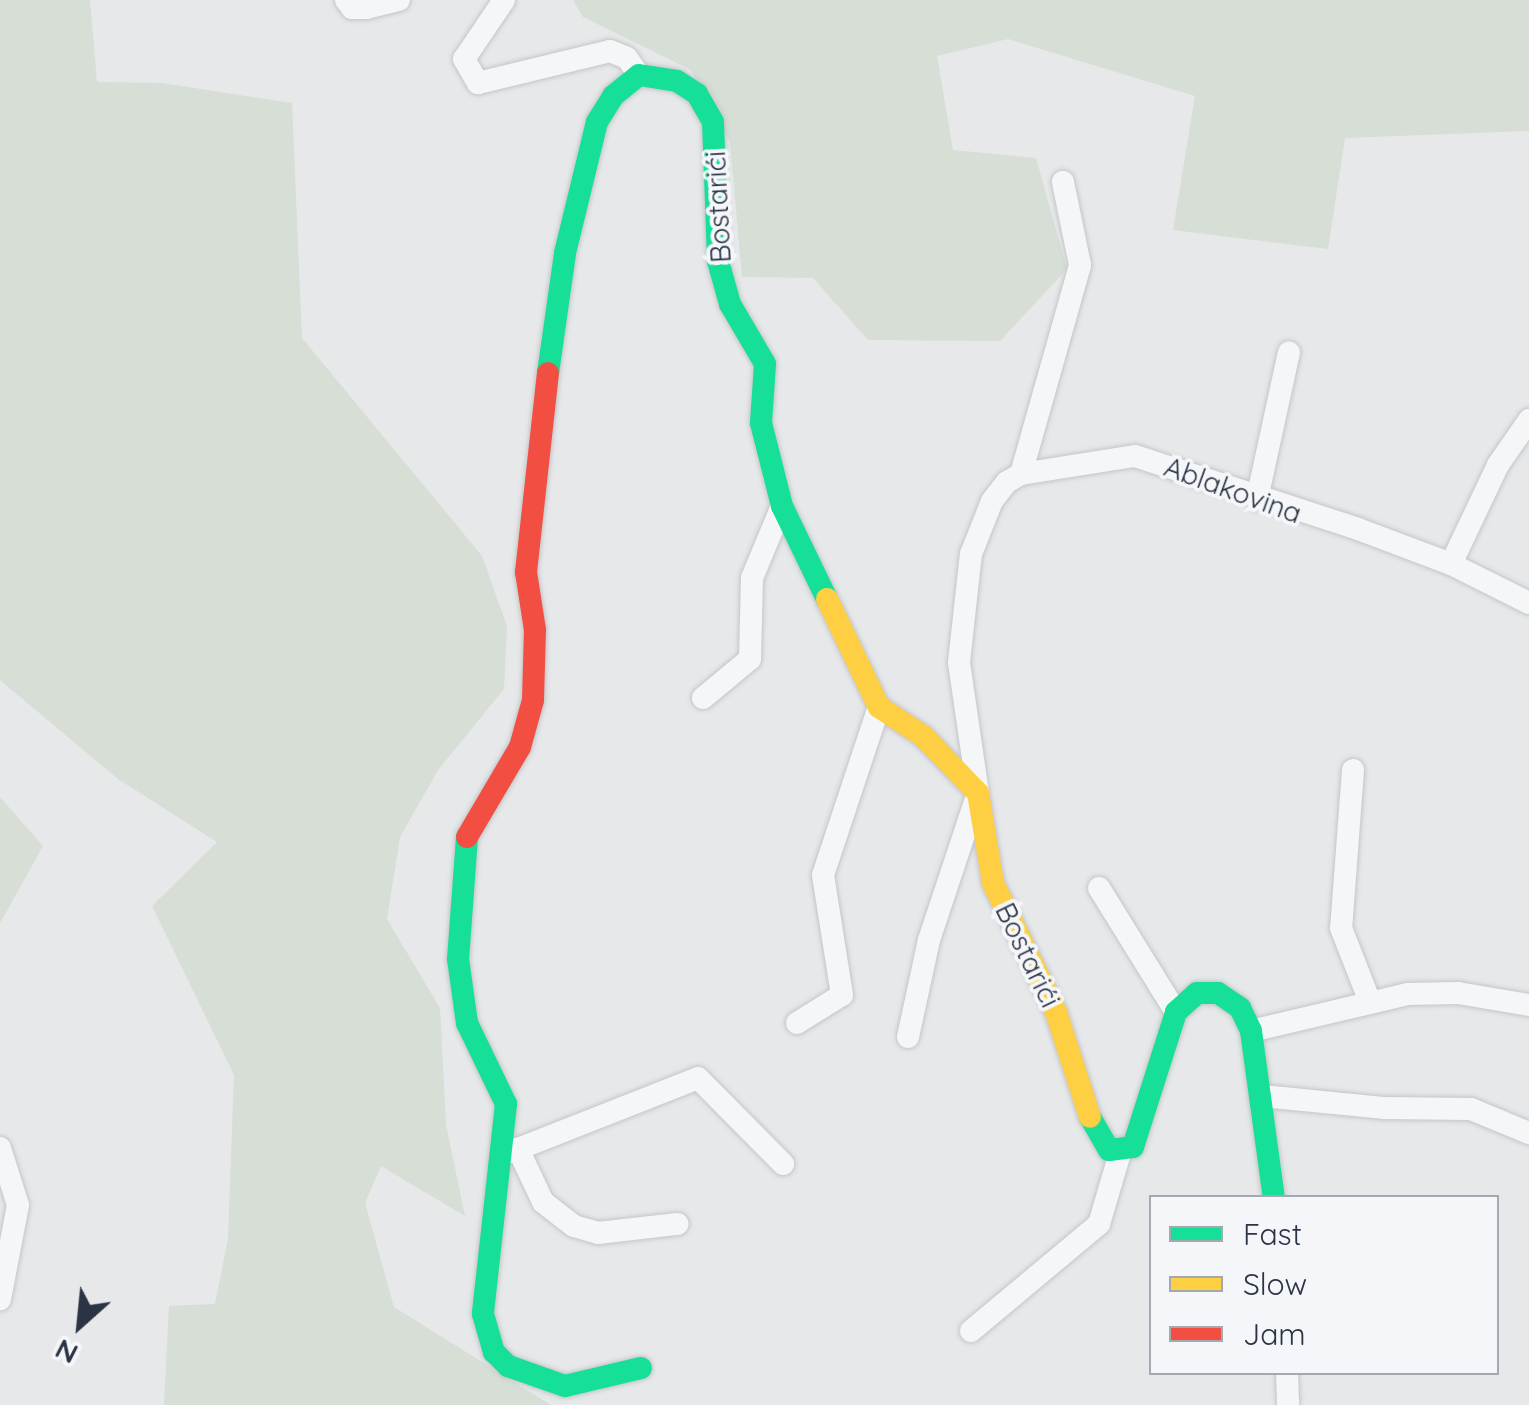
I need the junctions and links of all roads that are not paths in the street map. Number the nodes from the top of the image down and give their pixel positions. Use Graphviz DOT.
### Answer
graph roads {
  1 [pos="346,0"];
  2 [pos="504,0"];
  3 [pos="392,2"];
  4 [pos="639,76"];
  5 [pos="1063,182"];
  6 [pos="1289,352"];
  7 [pos="1529,420"];
  8 [pos="1021,474"];
  9 [pos="1256,499"];
  10 [pos="782,506"];
  11 [pos="1451,564"];
  12 [pos="1529,603"];
  13 [pos="703,698"];
  14 [pos="879,708"];
  15 [pos="1353,770"];
  16 [pos="978,793"];
  17 [pos="1099,888"];
  18 [pos="1370,1002"];
  19 [pos="1529,1005"];
  20 [pos="1176,1012"];
  21 [pos="797,1024"];
  22 [pos="1251,1031"];
  23 [pos="908,1037"];
  24 [pos="1262,1096"];
  25 [pos="1529,1133"];
  26 [pos="0,1148"];
  27 [pos="510,1152"];
  28 [pos="1120,1153"];
  29 [pos="783,1164"];
  30 [pos="1274,1195"];
  31 [pos="678,1224"];
  32 [pos="0,1300"];
  33 [pos="971,1331"];
  34 [pos="641,1368"];
  35 [pos="1288,1375"];
  36 [pos="1288,1405"];
  1 -- 3 [label="street"];
  2 -- 4 [label="street"];
  4 -- 10 [label="street, Bostarići"];
  4 -- 27 [label="street"];
  5 -- 8 [label="street"];
  6 -- 9 [label="street"];
  7 -- 11 [label="street"];
  8 -- 9 [label="street, Ablakovina"];
  8 -- 16 [label="street"];
  9 -- 11 [label="street, Ablakovina"];
  10 -- 13 [label="street"];
  10 -- 14 [label="street, Bostarići"];
  11 -- 12 [label="street, Ablakovina"];
  14 -- 16 [label="street"];
  14 -- 21 [label="street"];
  15 -- 18 [label="street"];
  16 -- 23 [label="street"];
  16 -- 28 [label="street, Bostarići"];
  17 -- 20 [label="street"];
  18 -- 19 [label="street"];
  18 -- 22 [label="street"];
  20 -- 22 [label="street"];
  20 -- 28 [label="street"];
  22 -- 24 [label="street"];
  24 -- 25 [label="street"];
  24 -- 30 [label="street"];
  26 -- 32 [label="street"];
  27 -- 29 [label="street"];
  27 -- 31 [label="street"];
  27 -- 34 [label="street"];
  28 -- 33 [label="street"];
  35 -- 36 [label="street"];
}
